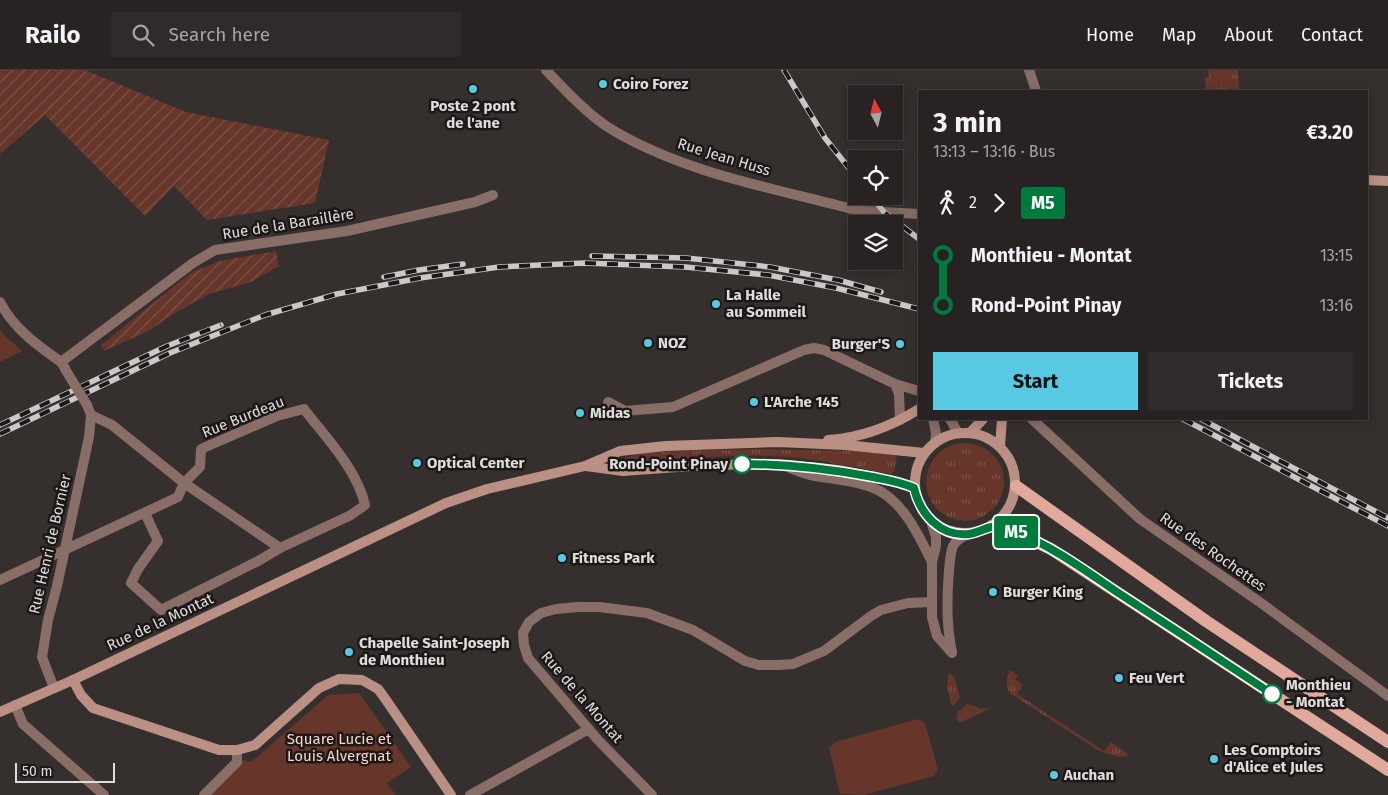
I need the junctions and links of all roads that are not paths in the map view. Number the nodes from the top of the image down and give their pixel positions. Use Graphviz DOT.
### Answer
graph roads {
  1 [pos="546,70"];
  2 [pos="1029,70"];
  3 [pos="1036,90"];
  4 [pos="1368,180"];
  5 [pos="1388,180"];
  6 [pos="493,195"];
  7 [pos="918,214"];
  8 [pos="0,302"];
  9 [pos="63,366"];
  10 [pos="895,384"];
  11 [pos="918,391"];
  12 [pos="608,402"];
  13 [pos="918,410"];
  14 [pos="90,415"];
  15 [pos="900,420"];
  16 [pos="933,420"];
  17 [pos="951,420"];
  18 [pos="982,420"];
  19 [pos="1002,420"];
  20 [pos="1033,420"];
  21 [pos="958,433"];
  22 [pos="970,433"];
  23 [pos="778,442"];
  24 [pos="935,443"];
  25 [pos="1000,446"];
  26 [pos="924,453"];
  27 [pos="780,464"];
  28 [pos="584,466"];
  29 [pos="184,483"];
  30 [pos="1016,486"];
  31 [pos="914,488"];
  32 [pos="144,513"];
  33 [pos="931,521"];
  34 [pos="992,526"];
  35 [pos="968,534"];
  36 [pos="280,548"];
  37 [pos="64,551"];
  38 [pos="932,562"];
  39 [pos="0,580"];
  40 [pos="932,602"];
  41 [pos="73,680"];
  42 [pos="54,688"];
  43 [pos="1388,696"];
  44 [pos="15,705"];
  45 [pos="0,712"];
  46 [pos="589,729"];
  47 [pos="1388,742"];
  48 [pos="237,750"];
  49 [pos="1388,770"];
  50 [pos="104,795"];
  51 [pos="204,795"];
  52 [pos="451,795"];
  53 [pos="470,795"];
  54 [pos="652,795"];
  1 -- 7 [label="street, Rue Jean Huss"];
  2 -- 3 [label="street"];
  4 -- 5 [label="main road"];
  6 -- 9 [label="street, Rue de la Baraillère"];
  8 -- 9 [label="street"];
  9 -- 14 [label="street, Rue Henri de Bornier, bridge"];
  10 -- 11 [label="street"];
  10 -- 12 [label="street"];
  10 -- 15 [label="street"];
  13 -- 15 [label="main road"];
  14 -- 29 [label="street"];
  14 -- 37 [label="street, Rue Henri de Bornier"];
  15 -- 23 [label="main road"];
  16 -- 24 [label="street"];
  17 -- 21 [label="street"];
  18 -- 22 [label="main road"];
  19 -- 25 [label="main road"];
  20 -- 43 [label="street, Rue des Rochettes"];
  21 -- 22 [label="main road"];
  21 -- 24 [label="main road"];
  22 -- 25 [label="main road"];
  23 -- 26 [label="main road, Rue de la Montat"];
  23 -- 28 [label="main road, Rue de la Montat"];
  24 -- 26 [label="main road"];
  25 -- 30 [label="main road"];
  26 -- 31 [label="main road"];
  27 -- 28 [label="main road, Rue de la Montat"];
  27 -- 31 [label="main road, Rue de la Montat"];
  27 -- 38 [label="street, Rue de la Montat"];
  28 -- 41 [label="main road, Rue de la Montat"];
  29 -- 32 [label="street, Rue Burdeau"];
  29 -- 36 [label="street"];
  29 -- 36 [label="street, Rue Burdeau"];
  30 -- 34 [label="main road"];
  30 -- 47 [label="main road"];
  31 -- 33 [label="main road"];
  32 -- 36 [label="street, Rue Burdeau"];
  32 -- 37 [label="street"];
  33 -- 35 [label="main road"];
  33 -- 38 [label="street, Rue de la Montat"];
  34 -- 35 [label="main road"];
  34 -- 49 [label="main road"];
  35 -- 40 [label="street, Rue de la Montat"];
  37 -- 39 [label="street"];
  37 -- 42 [label="street, Rue Henri de Bornier"];
  38 -- 40 [label="street, Rue de la Montat"];
  40 -- 46 [label="street, Rue de la Montat"];
  41 -- 42 [label="main road, Rue de la Montat"];
  41 -- 48 [label="main road"];
  42 -- 44 [label="main road, Rue de la Montat"];
  44 -- 45 [label="main road, Rue de la Montat"];
  44 -- 50 [label="street"];
  46 -- 53 [label="street"];
  46 -- 54 [label="street, Rue de la Montat"];
  48 -- 51 [label="street"];
  48 -- 52 [label="main road"];
}
